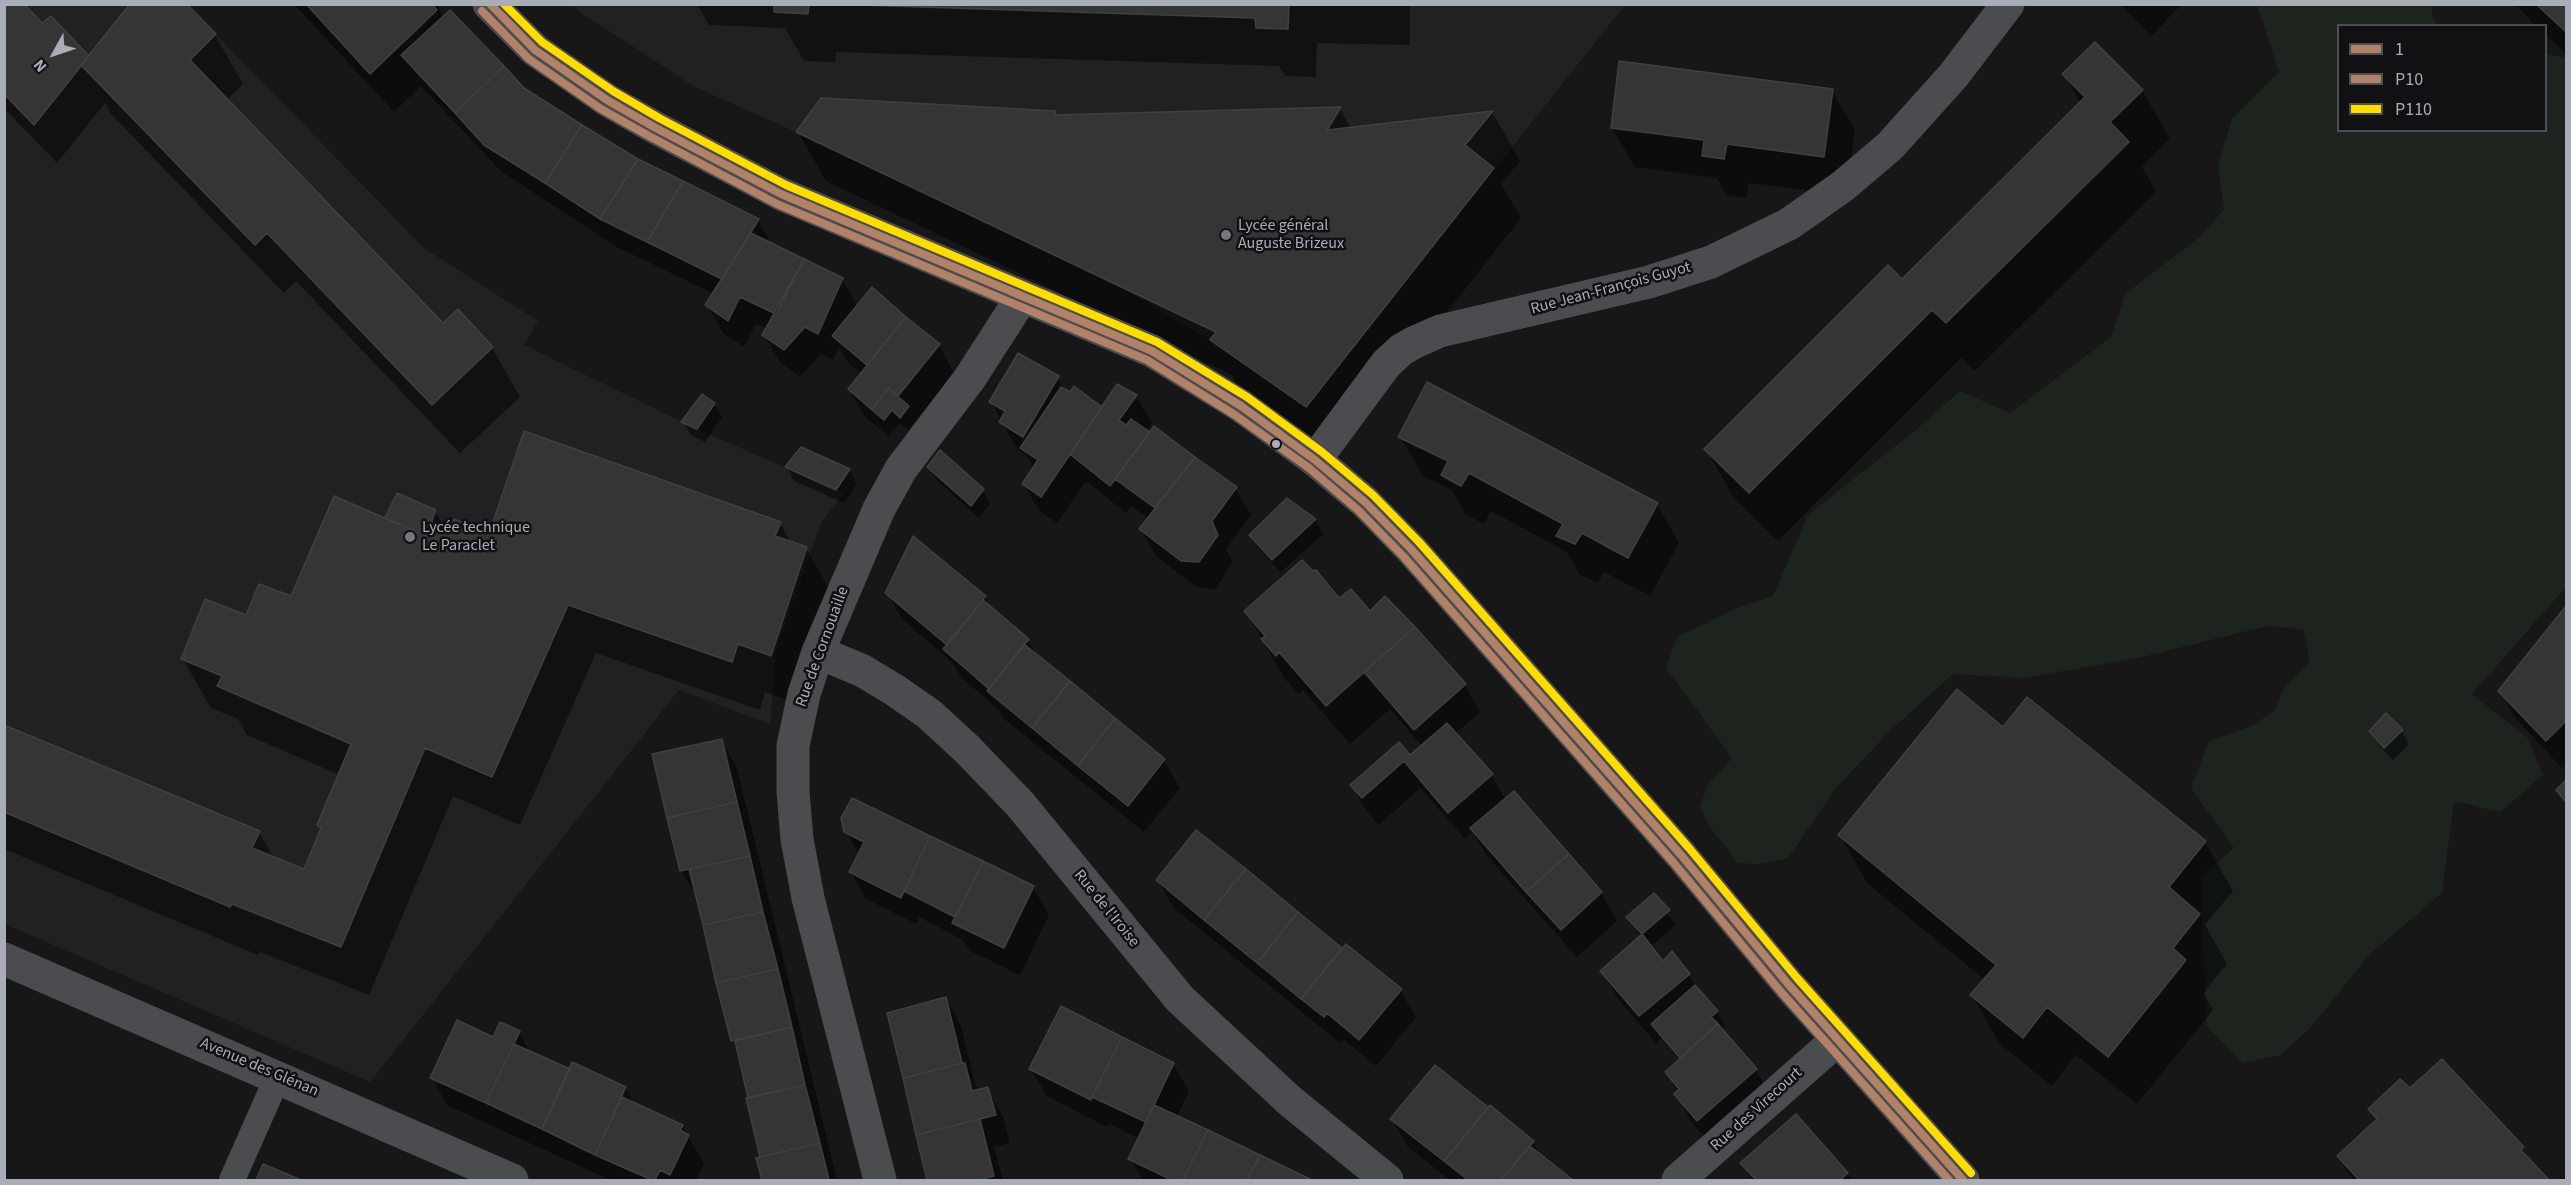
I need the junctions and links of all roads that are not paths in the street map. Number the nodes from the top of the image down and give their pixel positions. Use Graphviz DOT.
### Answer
graph roads {
  1 [pos="489,4"];
  2 [pos="2008,4"];
  3 [pos="1022,297"];
  4 [pos="1315,460"];
  5 [pos="818,652"];
  6 [pos="4,959"];
  7 [pos="1837,1040"];
  8 [pos="278,1076"];
  9 [pos="232,1180"];
  10 [pos="512,1180"];
  11 [pos="880,1180"];
  12 [pos="1387,1180"];
  13 [pos="1678,1180"];
  14 [pos="1963,1180"];
  1 -- 3 [label="street"];
  2 -- 4 [label="street, Rue Jean-François Guyot"];
  3 -- 4 [label="street"];
  3 -- 5 [label="street, Rue de Cornouaille"];
  4 -- 7 [label="street"];
  5 -- 11 [label="street, Rue de Cornouaille"];
  5 -- 12 [label="street, Rue de l'Iroise"];
  6 -- 8 [label="street, Avenue des Glénan"];
  7 -- 13 [label="street, Rue des Virecourt"];
  7 -- 14 [label="street"];
  8 -- 9 [label="lane"];
  8 -- 10 [label="street, Avenue des Glénan"];
}
